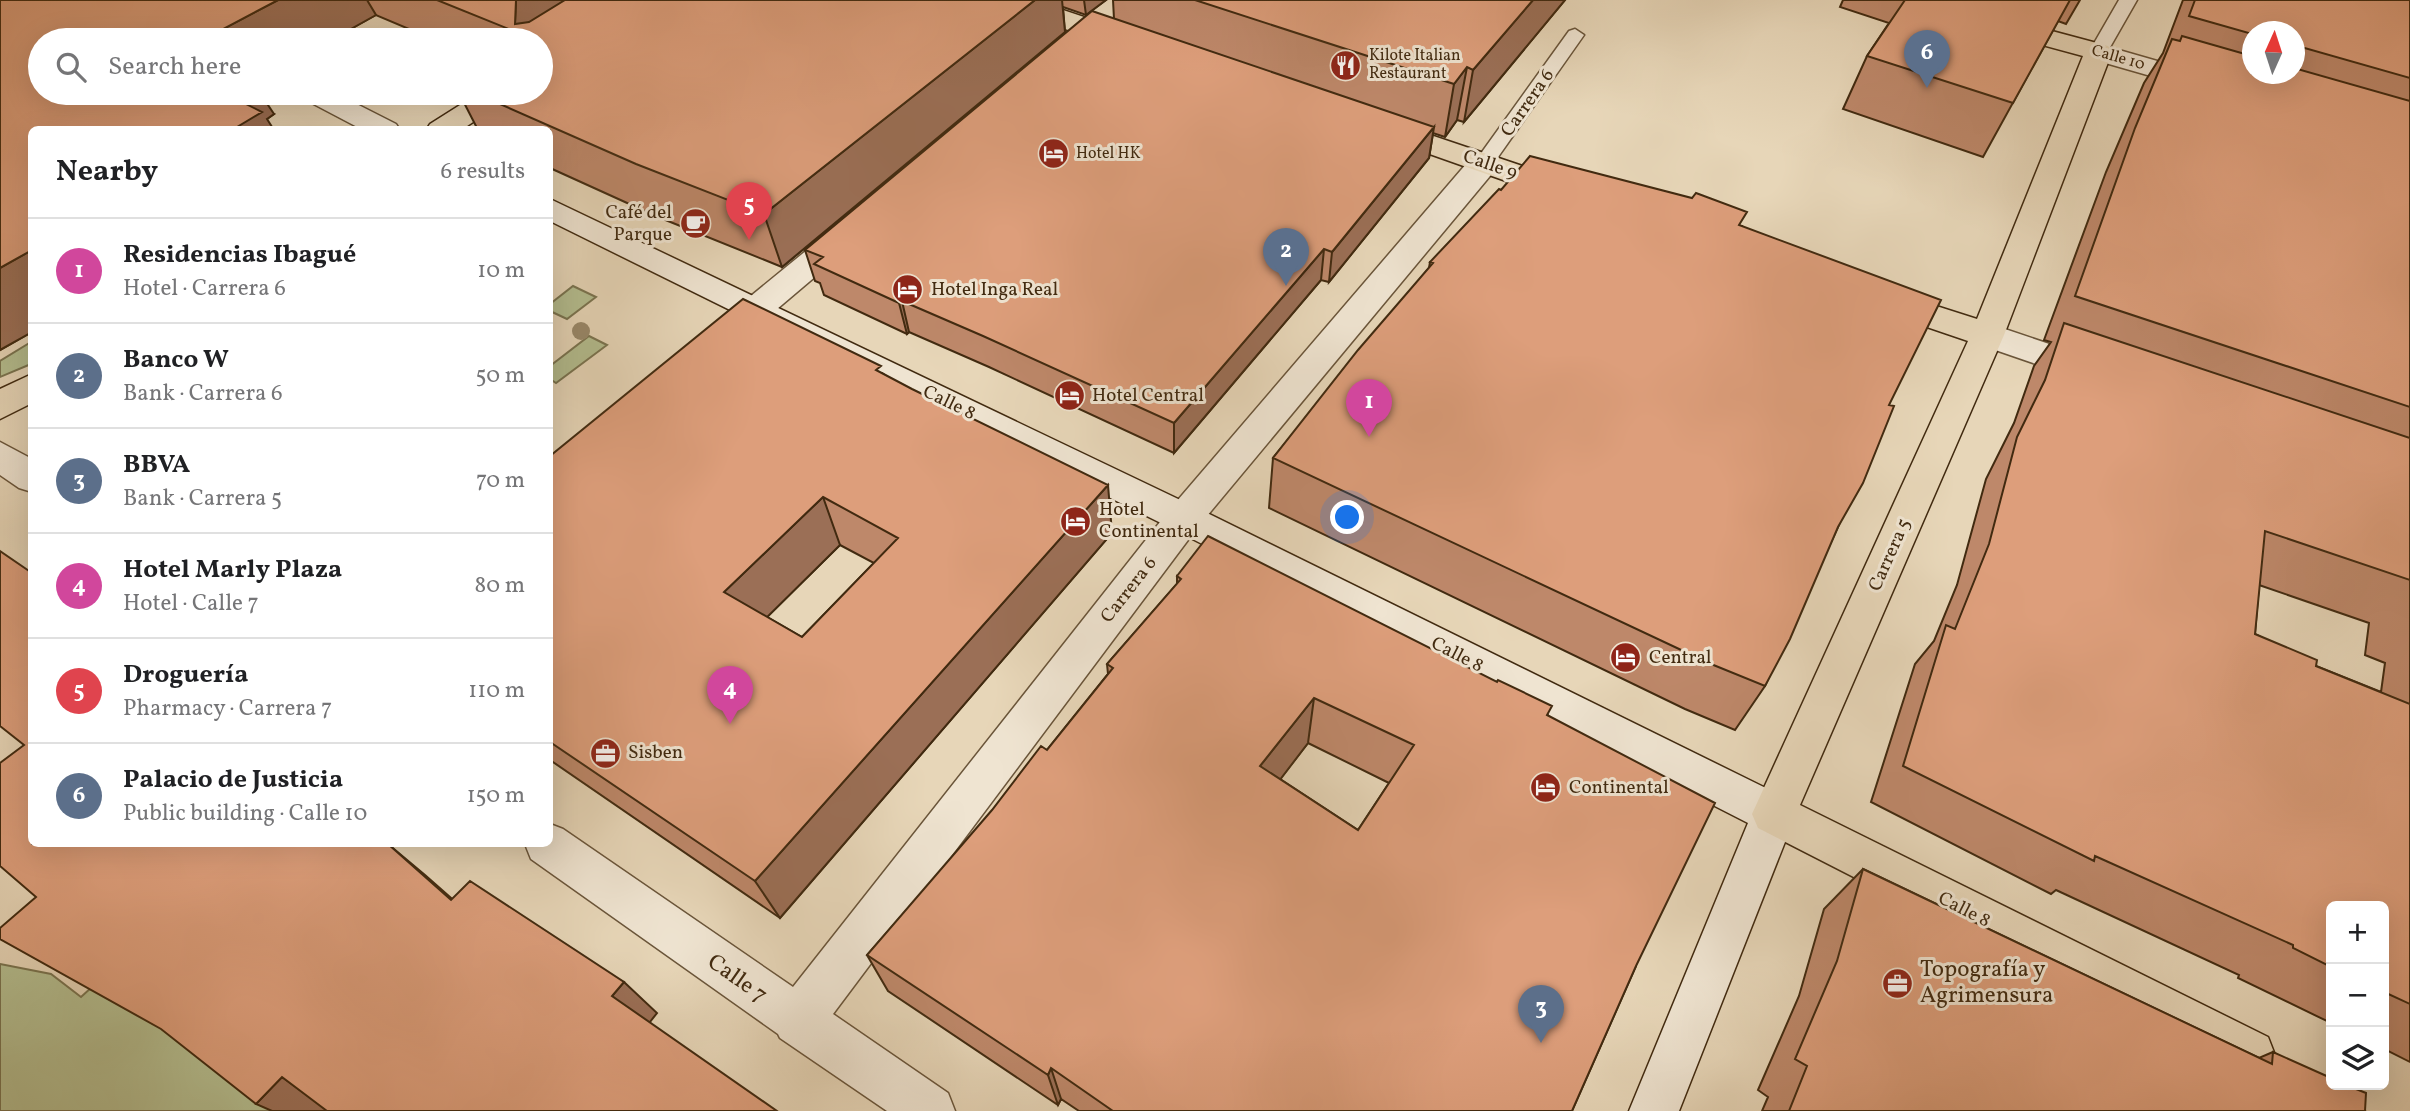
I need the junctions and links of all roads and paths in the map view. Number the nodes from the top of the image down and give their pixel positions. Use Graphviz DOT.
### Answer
graph roads {
  1 [pos="1007,0"];
  2 [pos="1906,0"];
  3 [pos="2128,0"];
  4 [pos="1116,7"];
  5 [pos="1090,28"];
  6 [pos="1575,35"];
  7 [pos="1156,50"];
  8 [pos="1063,52"];
  9 [pos="2098,52"];
  10 [pos="2228,90"];
  11 [pos="337,105"];
  12 [pos="479,105"];
  13 [pos="1353,118"];
  14 [pos="378,126"];
  15 [pos="446,126"];
  16 [pos="1484,163"];
  17 [pos="1587,198"];
  18 [pos="553,210"];
  19 [pos="873,212"];
  20 [pos="1858,291"];
  21 [pos="757,309"];
  22 [pos="1987,335"];
  23 [pos="702,353"];
  24 [pos="2119,380"];
  25 [pos="28,388"];
  26 [pos="0,406"];
  27 [pos="0,456"];
  28 [pos="28,475"];
  29 [pos="1184,518"];
  30 [pos="1774,814"];
  31 [pos="551,847"];
  32 [pos="797,1021"];
  33 [pos="2285,1073"];
  34 [pos="930,1111"];
  35 [pos="1654,1111"];
  1 -- 5 [label="main road"];
  2 -- 9 [label="main road, Calle 10"];
  3 -- 9 [label="lane, Carrera 5"];
  4 -- 5 [label="main road"];
  5 -- 7 [label="main road"];
  5 -- 8 [label="street"];
  6 -- 16 [label="lane, Carrera 6"];
  9 -- 10 [label="street, Calle 10"];
  9 -- 22 [label="main road, Carrera 5"];
  11 -- 14 [label="street"];
  12 -- 15 [label="main road"];
  13 -- 16 [label="main road, Calle 9"];
  16 -- 17 [label="main road, Calle 9"];
  16 -- 29 [label="street, Carrera 6"];
  18 -- 21 [label="street, Calle 8"];
  19 -- 21 [label="street"];
  20 -- 22 [label="main road"];
  21 -- 23 [label="street"];
  21 -- 29 [label="street, Calle 8"];
  22 -- 24 [label="street"];
  22 -- 30 [label="main road, Carrera 5"];
  25 -- 26 [label="main road"];
  27 -- 28 [label="street"];
  29 -- 30 [label="street, Calle 8"];
  29 -- 32 [label="street, Carrera 6"];
  30 -- 33 [label="main road, Calle 8"];
  30 -- 35 [label="street, Carrera 5"];
  31 -- 32 [label="street, Calle 7"];
  32 -- 34 [label="street, Calle 7"];
}
